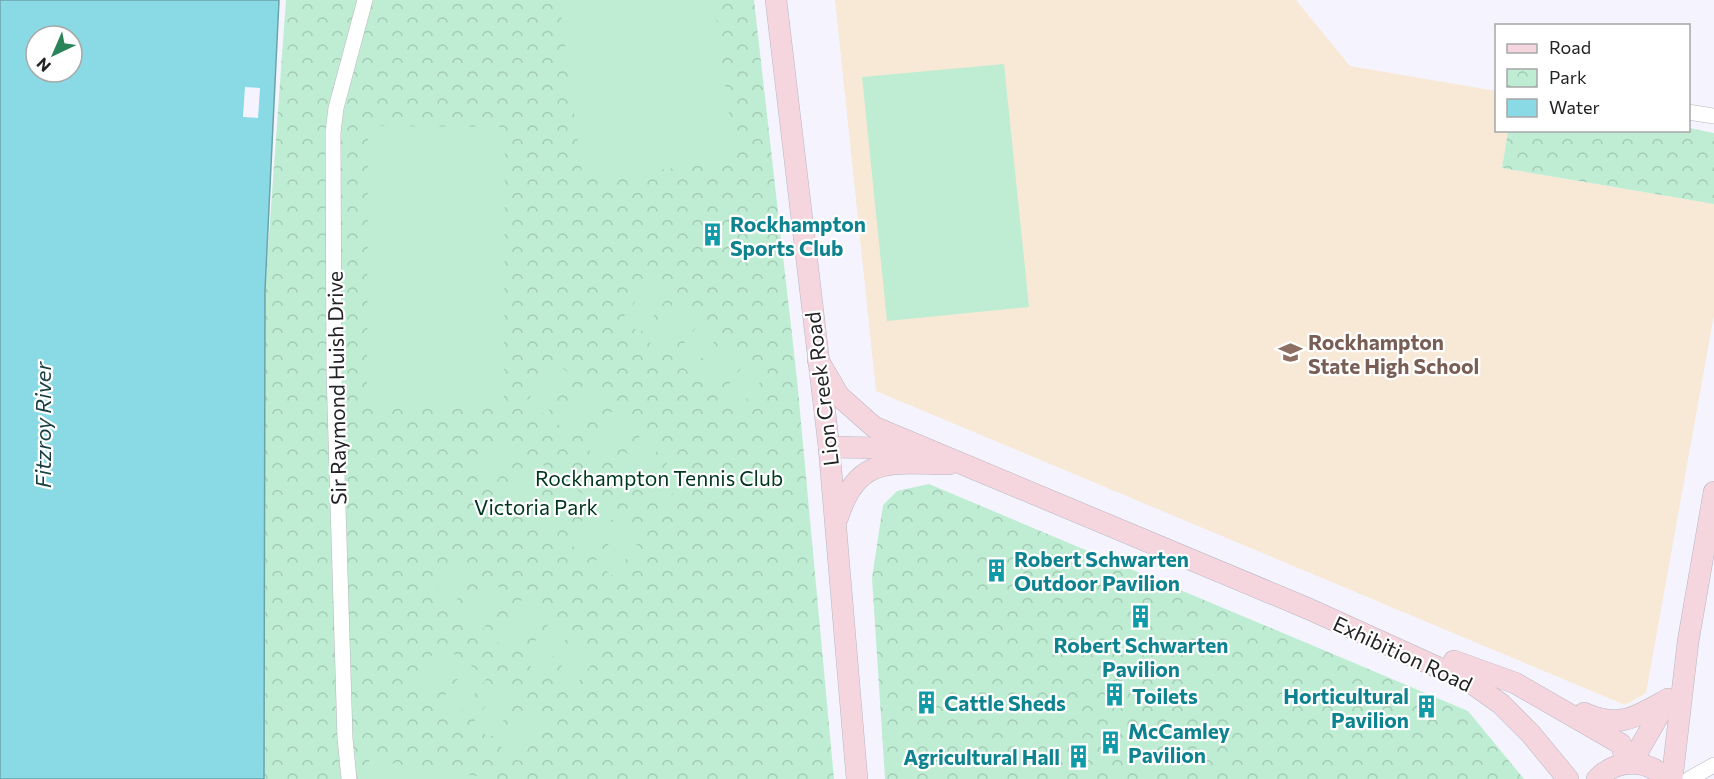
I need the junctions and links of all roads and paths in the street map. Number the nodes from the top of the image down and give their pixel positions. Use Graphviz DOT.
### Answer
graph roads {
  1 [pos="365,0"];
  2 [pos="776,0"];
  3 [pos="1690,112"];
  4 [pos="1714,116"];
  5 [pos="818,360"];
  6 [pos="829,447"];
  7 [pos="959,464"];
  8 [pos="1714,492"];
  9 [pos="835,526"];
  10 [pos="1309,609"];
  11 [pos="1688,642"];
  12 [pos="1515,683"];
  13 [pos="1668,699"];
  14 [pos="1629,763"];
  15 [pos="1714,765"];
  16 [pos="349,779"];
  17 [pos="857,779"];
  18 [pos="1568,779"];
  19 [pos="1597,779"];
  20 [pos="1666,779"];
  21 [pos="1672,779"];
  22 [pos="1689,779"];
  1 -- 16 [label="street, Sir Raymond Huish Drive"];
  2 -- 5 [label="street, Lion Creek Road"];
  3 -- 4 [label="street"];
  5 -- 6 [label="street, Lion Creek Road"];
  5 -- 7 [label="street, Exhibition Road"];
  6 -- 7 [label="street, Exhibition Road"];
  6 -- 9 [label="street, Lion Creek Road"];
  7 -- 9 [label="street, Exhibition Road"];
  7 -- 10 [label="street, Exhibition Road"];
  8 -- 11 [label="street"];
  9 -- 17 [label="street, Lion Creek Road"];
  10 -- 12 [label="street, Exhibition Road"];
  10 -- 18 [label="street, Exhibition Road"];
  11 -- 13 [label="street"];
  11 -- 21 [label="street"];
  12 -- 13 [label="street, Exhibition Road"];
  12 -- 14 [label="street, Exhibition Road"];
  13 -- 14 [label="street"];
  14 -- 19 [label="street"];
  14 -- 20 [label="street"];
  15 -- 22 [label="street"];
}
